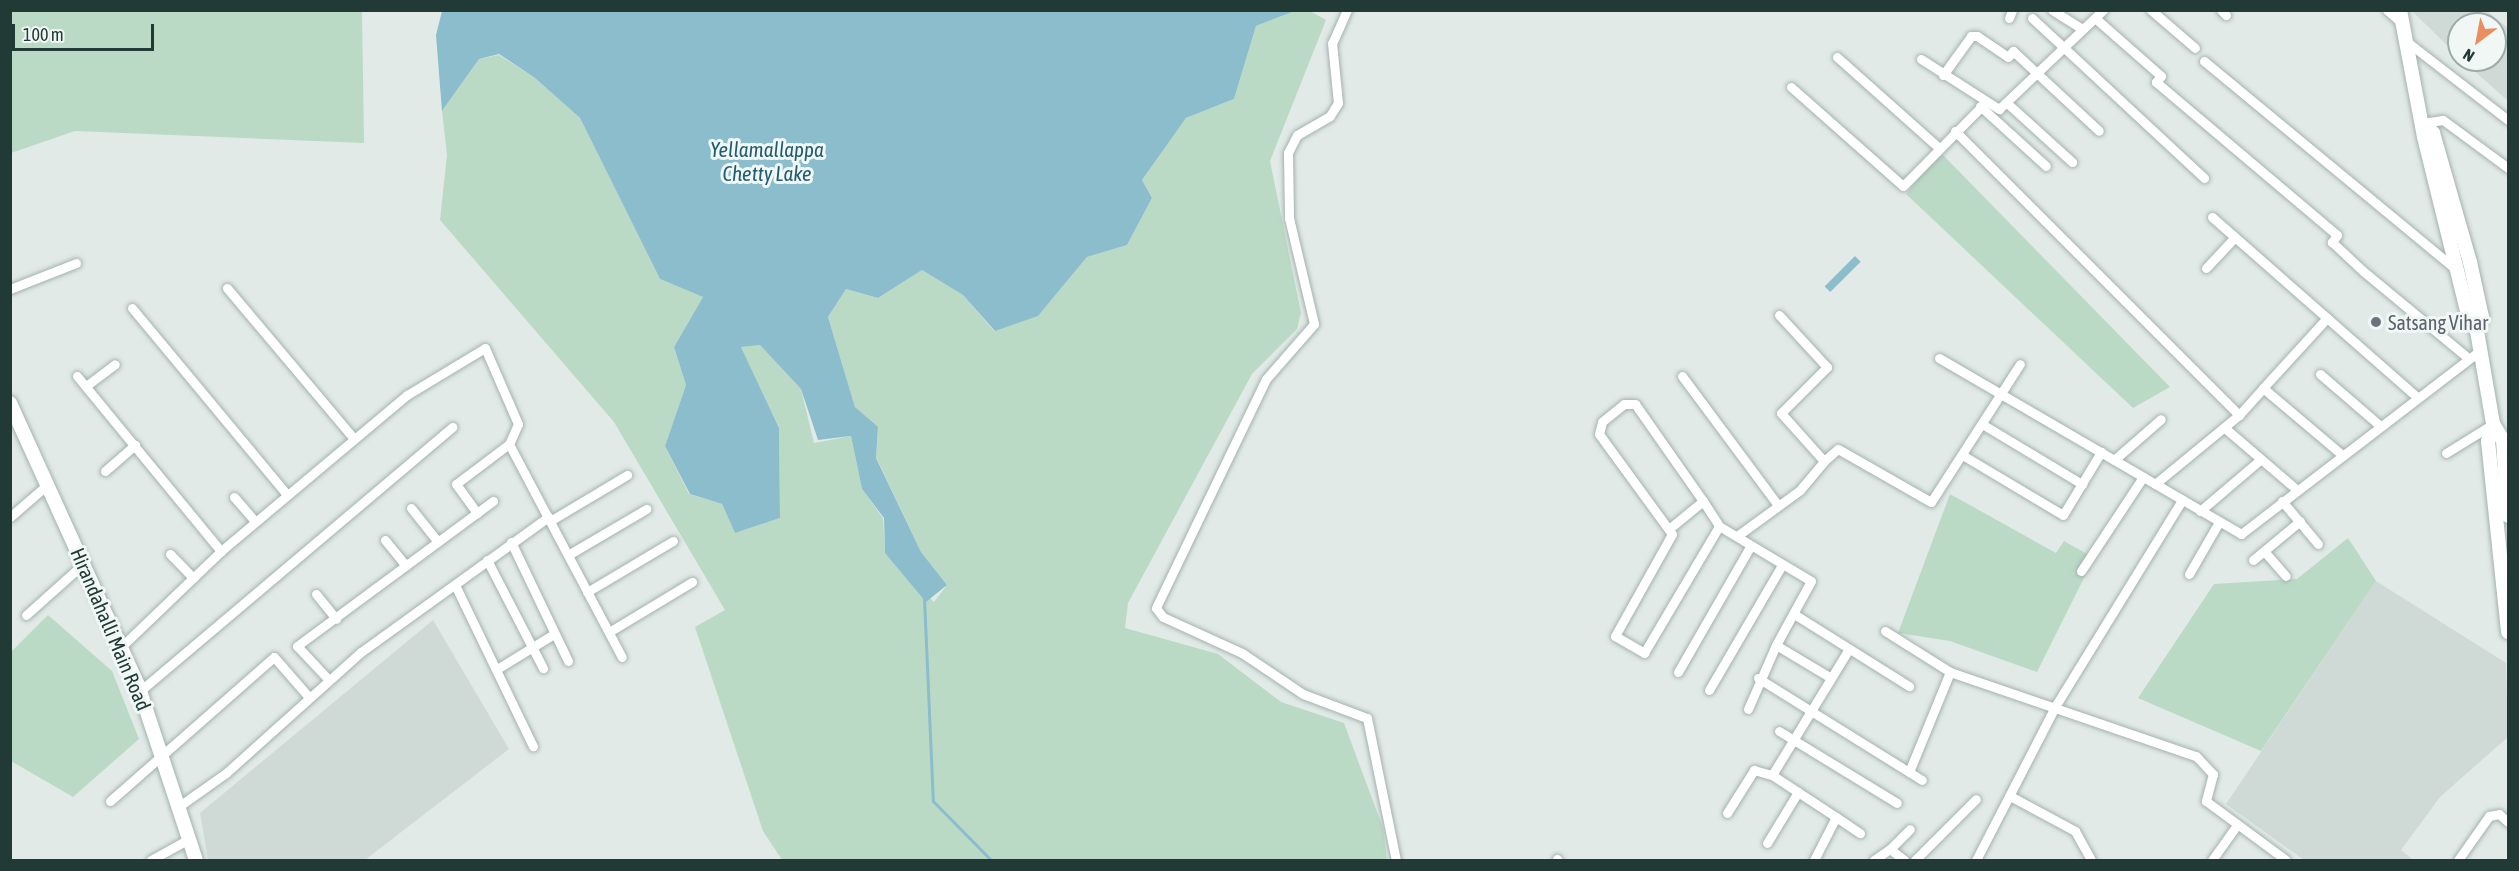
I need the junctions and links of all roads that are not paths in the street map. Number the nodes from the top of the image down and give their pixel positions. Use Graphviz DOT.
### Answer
graph roads {
  1 [pos="1347,10"];
  2 [pos="2052,10"];
  3 [pos="2103,10"];
  4 [pos="2151,10"];
  5 [pos="2387,10"];
  6 [pos="2401,17"];
  7 [pos="2032,18"];
  8 [pos="2095,18"];
  9 [pos="2082,29"];
  10 [pos="2406,41"];
  11 [pos="2063,47"];
  12 [pos="2195,48"];
  13 [pos="1837,57"];
  14 [pos="1921,59"];
  15 [pos="2204,61"];
  16 [pos="2037,74"];
  17 [pos="1943,75"];
  18 [pos="1791,87"];
  19 [pos="2007,103"];
  20 [pos="1982,105"];
  21 [pos="2508,120"];
  22 [pos="2422,123"];
  23 [pos="1955,131"];
  24 [pos="2099,131"];
  25 [pos="1938,147"];
  26 [pos="2072,162"];
  27 [pos="2046,166"];
  28 [pos="2508,168"];
  29 [pos="2204,178"];
  30 [pos="2212,217"];
  31 [pos="2235,237"];
  32 [pos="76,263"];
  33 [pos="2206,268"];
  34 [pos="2467,272"];
  35 [pos="227,288"];
  36 [pos="10,289"];
  37 [pos="132,308"];
  38 [pos="1779,315"];
  39 [pos="2327,318"];
  40 [pos="2481,350"];
  41 [pos="1939,358"];
  42 [pos="2468,358"];
  43 [pos="115,364"];
  44 [pos="2020,364"];
  45 [pos="2320,374"];
  46 [pos="77,376"];
  47 [pos="1682,376"];
  48 [pos="86,386"];
  49 [pos="2263,388"];
  50 [pos="2000,393"];
  51 [pos="2416,397"];
  52 [pos="10,403"];
  53 [pos="2239,415"];
  54 [pos="2161,419"];
  55 [pos="1982,424"];
  56 [pos="2379,425"];
  57 [pos="2494,426"];
  58 [pos="452,427"];
  59 [pos="2226,429"];
  60 [pos="354,439"];
  61 [pos="509,444"];
  62 [pos="135,445"];
  63 [pos="2101,452"];
  64 [pos="2446,453"];
  65 [pos="2341,454"];
  66 [pos="1964,456"];
  67 [pos="2261,459"];
  68 [pos="2114,460"];
  69 [pos="1824,461"];
  70 [pos="105,471"];
  71 [pos="627,475"];
  72 [pos="2142,477"];
  73 [pos="2082,484"];
  74 [pos="2155,484"];
  75 [pos="47,485"];
  76 [pos="2296,489"];
  77 [pos="287,495"];
  78 [pos="234,497"];
  79 [pos="2182,500"];
  80 [pos="493,501"];
  81 [pos="1703,501"];
  82 [pos="2282,501"];
  83 [pos="1777,504"];
  84 [pos="411,508"];
  85 [pos="645,509"];
  86 [pos="2200,511"];
  87 [pos="477,513"];
  88 [pos="2508,516"];
  89 [pos="10,517"];
  90 [pos="549,519"];
  91 [pos="255,521"];
  92 [pos="2300,521"];
  93 [pos="2219,522"];
  94 [pos="1719,526"];
  95 [pos="1670,528"];
  96 [pos="1737,536"];
  97 [pos="385,540"];
  98 [pos="673,541"];
  99 [pos="438,542"];
  100 [pos="511,542"];
  101 [pos="2318,544"];
  102 [pos="1750,545"];
  103 [pos="220,551"];
  104 [pos="2264,551"];
  105 [pos="170,554"];
  106 [pos="568,555"];
  107 [pos="487,560"];
  108 [pos="2253,560"];
  109 [pos="83,564"];
  110 [pos="1782,565"];
  111 [pos="406,566"];
  112 [pos="2081,571"];
  113 [pos="2189,574"];
  114 [pos="2286,576"];
  115 [pos="193,578"];
  116 [pos="692,582"];
  117 [pos="456,587"];
  118 [pos="587,592"];
  119 [pos="316,594"];
  120 [pos="1794,614"];
  121 [pos="26,615"];
  122 [pos="336,619"];
  123 [pos="1885,631"];
  124 [pos="609,632"];
  125 [pos="2508,632"];
  126 [pos="554,634"];
  127 [pos="531,645"];
  128 [pos="1776,645"];
  129 [pos="121,647"];
  130 [pos="1849,649"];
  131 [pos="622,657"];
  132 [pos="568,661"];
  133 [pos="543,668"];
  134 [pos="496,669"];
  135 [pos="1678,672"];
  136 [pos="1950,672"];
  137 [pos="1758,678"];
  138 [pos="1831,678"];
  139 [pos="328,679"];
  140 [pos="1909,686"];
  141 [pos="1709,690"];
  142 [pos="140,691"];
  143 [pos="308,696"];
  144 [pos="2056,705"];
  145 [pos="1748,709"];
  146 [pos="1811,711"];
  147 [pos="1779,731"];
  148 [pos="1793,739"];
  149 [pos="533,746"];
  150 [pos="160,752"];
  151 [pos="1909,772"];
  152 [pos="1772,775"];
  153 [pos="1922,780"];
  154 [pos="1798,792"];
  155 [pos="2010,796"];
  156 [pos="1976,799"];
  157 [pos="110,801"];
  158 [pos="1897,803"];
  159 [pos="178,807"];
  160 [pos="1727,813"];
  161 [pos="1836,817"];
  162 [pos="2508,822"];
  163 [pos="2237,825"];
  164 [pos="1911,829"];
  165 [pos="1860,833"];
  166 [pos="189,840"];
  167 [pos="1767,843"];
  168 [pos="1890,849"];
  169 [pos="2274,857"];
  170 [pos="151,861"];
  171 [pos="196,861"];
  172 [pos="1396,861"];
  173 [pos="1814,861"];
  174 [pos="1874,861"];
  175 [pos="1904,861"];
  176 [pos="1915,861"];
  177 [pos="1976,861"];
  178 [pos="2091,861"];
  179 [pos="2212,861"];
  180 [pos="2286,861"];
  181 [pos="2458,861"];
  1 -- 172 [label="street"];
  2 -- 9 [label="street"];
  3 -- 8 [label="street"];
  4 -- 12 [label="street"];
  5 -- 6 [label="street"];
  6 -- 10 [label="main road"];
  7 -- 11 [label="street"];
  8 -- 9 [label="street"];
  8 -- 42 [label="street"];
  9 -- 11 [label="street"];
  10 -- 21 [label="street"];
  10 -- 22 [label="main road"];
  11 -- 16 [label="street"];
  11 -- 29 [label="street"];
  13 -- 25 [label="street"];
  14 -- 17 [label="street"];
  15 -- 34 [label="street"];
  16 -- 17 [label="street"];
  16 -- 19 [label="street"];
  16 -- 24 [label="street"];
  17 -- 20 [label="street"];
  18 -- 25 [label="street"];
  19 -- 20 [label="street"];
  19 -- 26 [label="street"];
  20 -- 23 [label="street"];
  20 -- 27 [label="street"];
  22 -- 28 [label="street"];
  22 -- 34 [label="main road"];
  23 -- 25 [label="street"];
  23 -- 53 [label="street"];
  30 -- 31 [label="street"];
  31 -- 33 [label="street"];
  31 -- 39 [label="street"];
  32 -- 36 [label="street"];
  34 -- 40 [label="main road"];
  35 -- 60 [label="street"];
  37 -- 77 [label="street"];
  38 -- 69 [label="street"];
  39 -- 49 [label="street"];
  39 -- 51 [label="street"];
  40 -- 42 [label="street"];
  40 -- 57 [label="main road"];
  41 -- 50 [label="street"];
  42 -- 51 [label="street"];
  43 -- 48 [label="street"];
  44 -- 50 [label="street"];
  45 -- 56 [label="street"];
  46 -- 48 [label="street"];
  47 -- 83 [label="street"];
  48 -- 62 [label="street"];
  49 -- 53 [label="street"];
  49 -- 65 [label="street"];
  50 -- 55 [label="street"];
  50 -- 63 [label="street"];
  51 -- 56 [label="street"];
  52 -- 75 [label="main road, Hirandahalli Main Road"];
  53 -- 59 [label="street"];
  54 -- 68 [label="street"];
  55 -- 66 [label="street"];
  55 -- 73 [label="street"];
  56 -- 65 [label="street"];
  57 -- 64 [label="street"];
  57 -- 88 [label="main road"];
  57 -- 125 [label="main road"];
  58 -- 142 [label="street"];
  59 -- 67 [label="street"];
  59 -- 74 [label="street"];
  60 -- 61 [label="street"];
  60 -- 77 [label="street"];
  61 -- 87 [label="street"];
  61 -- 90 [label="street"];
  62 -- 70 [label="street"];
  62 -- 103 [label="street"];
  63 -- 68 [label="street"];
  63 -- 73 [label="street"];
  65 -- 76 [label="street"];
  66 -- 69 [label="street"];
  66 -- 73 [label="street"];
  67 -- 76 [label="street"];
  67 -- 86 [label="street"];
  68 -- 72 [label="street"];
  69 -- 83 [label="street"];
  71 -- 90 [label="street"];
  72 -- 74 [label="street"];
  72 -- 112 [label="street"];
  74 -- 79 [label="street"];
  75 -- 89 [label="street"];
  75 -- 109 [label="main road, Hirandahalli Main Road"];
  76 -- 82 [label="street"];
  77 -- 91 [label="street"];
  78 -- 91 [label="street"];
  79 -- 86 [label="street"];
  79 -- 144 [label="street"];
  80 -- 87 [label="street"];
  81 -- 94 [label="street"];
  81 -- 95 [label="street"];
  81 -- 95 [label="street"];
  82 -- 92 [label="street"];
  82 -- 93 [label="street"];
  83 -- 96 [label="street"];
  84 -- 99 [label="street"];
  85 -- 106 [label="street"];
  86 -- 93 [label="street"];
  87 -- 99 [label="street"];
  90 -- 100 [label="street"];
  90 -- 106 [label="street"];
  91 -- 103 [label="street"];
  92 -- 101 [label="street"];
  92 -- 104 [label="street"];
  93 -- 113 [label="street"];
  94 -- 95 [label="street"];
  94 -- 96 [label="street"];
  96 -- 102 [label="street"];
  97 -- 111 [label="street"];
  98 -- 118 [label="street"];
  99 -- 111 [label="street"];
  100 -- 107 [label="street"];
  100 -- 126 [label="street"];
  102 -- 110 [label="street"];
  102 -- 135 [label="street"];
  103 -- 115 [label="street"];
  104 -- 108 [label="street"];
  104 -- 114 [label="street"];
  105 -- 115 [label="street"];
  106 -- 118 [label="street"];
  107 -- 117 [label="street"];
  107 -- 127 [label="street"];
  109 -- 121 [label="street"];
  109 -- 129 [label="main road, Hirandahalli Main Road"];
  110 -- 120 [label="street"];
  110 -- 141 [label="street"];
  111 -- 122 [label="street"];
  115 -- 129 [label="street"];
  116 -- 124 [label="street"];
  117 -- 134 [label="street"];
  117 -- 139 [label="street"];
  118 -- 124 [label="street"];
  119 -- 122 [label="street"];
  120 -- 128 [label="street"];
  120 -- 130 [label="street"];
  122 -- 139 [label="street"];
  123 -- 136 [label="street"];
  124 -- 131 [label="street"];
  126 -- 127 [label="street"];
  126 -- 132 [label="street"];
  127 -- 133 [label="street"];
  127 -- 134 [label="street"];
  128 -- 137 [label="street"];
  128 -- 138 [label="street"];
  129 -- 142 [label="main road, Hirandahalli Main Road"];
  130 -- 138 [label="street"];
  130 -- 140 [label="street"];
  134 -- 149 [label="street"];
  136 -- 144 [label="street"];
  136 -- 151 [label="street"];
  137 -- 145 [label="street"];
  137 -- 146 [label="street"];
  138 -- 146 [label="street"];
  139 -- 143 [label="street"];
  142 -- 150 [label="main road, Hirandahalli Main Road"];
  143 -- 150 [label="street"];
  143 -- 159 [label="street"];
  144 -- 155 [label="street"];
  144 -- 163 [label="street"];
  146 -- 148 [label="street"];
  146 -- 151 [label="street"];
  147 -- 148 [label="street"];
  148 -- 152 [label="street"];
  148 -- 158 [label="street"];
  150 -- 157 [label="street"];
  150 -- 159 [label="main road, Hirandahalli Main Road"];
  151 -- 153 [label="street"];
  152 -- 154 [label="street"];
  152 -- 160 [label="street"];
  154 -- 161 [label="street"];
  154 -- 167 [label="street"];
  155 -- 177 [label="street"];
  155 -- 178 [label="street"];
  156 -- 176 [label="street"];
  159 -- 166 [label="main road, Hirandahalli Main Road"];
  161 -- 165 [label="street"];
  161 -- 173 [label="street"];
  162 -- 181 [label="street"];
  163 -- 169 [label="street"];
  163 -- 179 [label="street"];
  164 -- 168 [label="street"];
  166 -- 170 [label="street"];
  166 -- 171 [label="main road, Hirandahalli Main Road"];
  168 -- 174 [label="street"];
  168 -- 175 [label="street"];
  169 -- 180 [label="street"];
}
